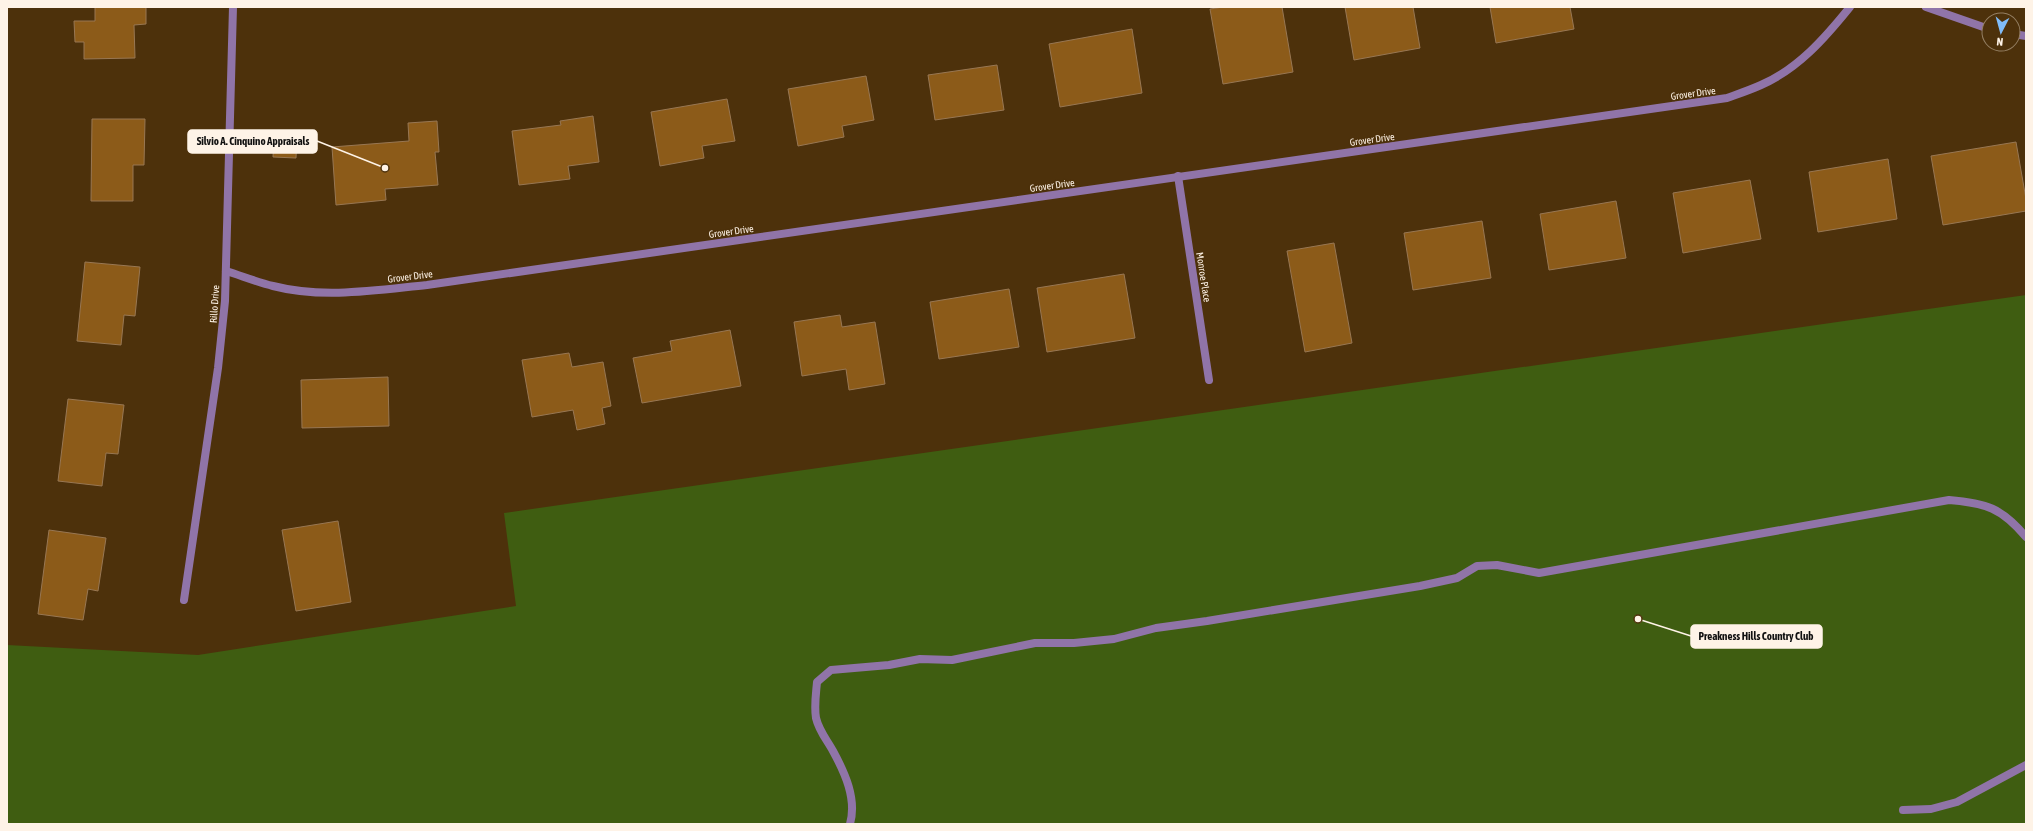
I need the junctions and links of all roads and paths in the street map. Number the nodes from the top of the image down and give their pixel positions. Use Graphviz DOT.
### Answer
graph roads {
  1 [pos="233,7"];
  2 [pos="1850,7"];
  3 [pos="1926,7"];
  4 [pos="1981,26"];
  5 [pos="1178,176"];
  6 [pos="226,271"];
  7 [pos="1209,380"];
  8 [pos="2026,537"];
  9 [pos="184,600"];
  10 [pos="2026,765"];
  11 [pos="1903,810"];
  12 [pos="850,824"];
  1 -- 6 [label="street, Rillo Drive"];
  2 -- 5 [label="street, Grover Drive"];
  3 -- 4 [label="street"];
  5 -- 6 [label="street, Grover Drive"];
  5 -- 7 [label="street, Monroe Place"];
  6 -- 9 [label="street, Rillo Drive"];
  8 -- 12 [label="street"];
  10 -- 11 [label="street"];
}
